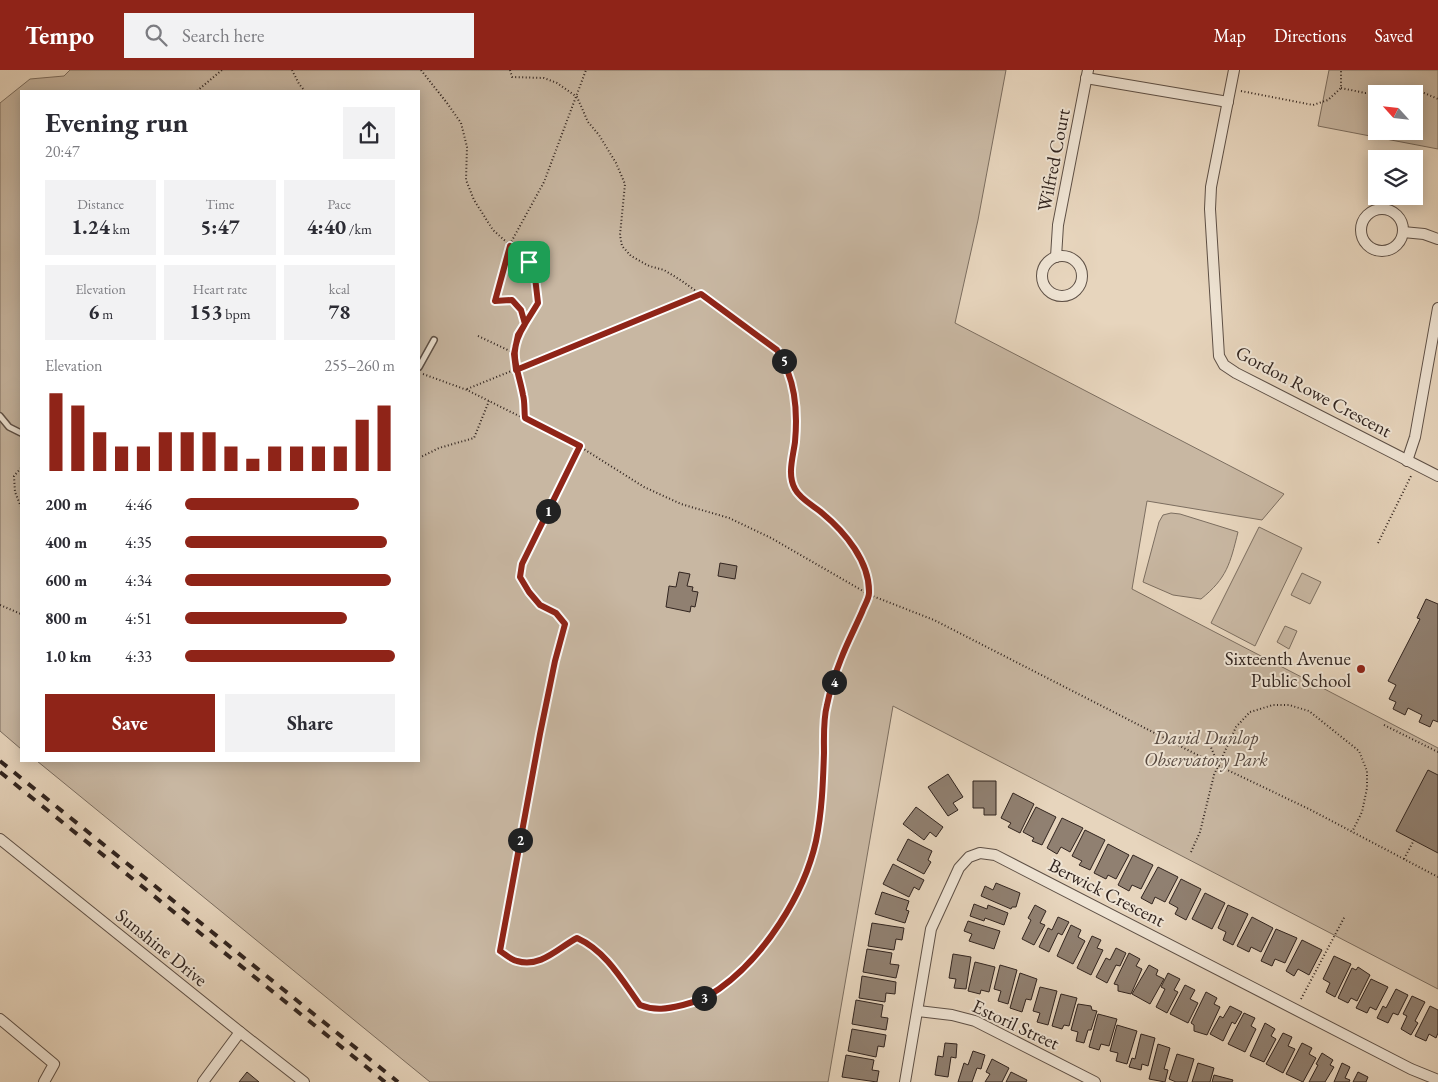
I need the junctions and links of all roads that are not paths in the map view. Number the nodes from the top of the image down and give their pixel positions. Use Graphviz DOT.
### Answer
graph roads {
  1 [pos="1234,70"];
  2 [pos="1087,74"];
  3 [pos="1228,102"];
  4 [pos="1403,232"];
  5 [pos="1438,239"];
  6 [pos="1056,257"];
  7 [pos="1438,308"];
  8 [pos="434,340"];
  9 [pos="420,365"];
  10 [pos="0,416"];
  11 [pos="20,433"];
  12 [pos="1407,460"];
  13 [pos="1438,476"];
  14 [pos="0,839"];
  15 [pos="918,1011"];
  16 [pos="0,1019"];
  17 [pos="240,1032"];
  18 [pos="1438,1080"];
  19 [pos="44,1082"];
  20 [pos="203,1082"];
  21 [pos="304,1082"];
  22 [pos="905,1082"];
  23 [pos="1095,1082"];
  1 -- 3 [label="street, Gordon Rowe Crescent"];
  2 -- 3 [label="street"];
  2 -- 6 [label="street, Wilfred Court"];
  3 -- 12 [label="street, Gordon Rowe Crescent"];
  4 -- 4 [label="street"];
  4 -- 5 [label="street"];
  6 -- 6 [label="street"];
  7 -- 12 [label="street"];
  8 -- 9 [label="lane"];
  10 -- 11 [label="lane"];
  12 -- 13 [label="street, Gordon Rowe Crescent"];
  14 -- 17 [label="street, Sunshine Drive"];
  15 -- 18 [label="street, Berwick Crescent"];
  15 -- 22 [label="street, Berwick Crescent"];
  15 -- 23 [label="street, Estoril Street"];
  16 -- 19 [label="street"];
  17 -- 20 [label="street"];
  17 -- 21 [label="street, Sunshine Drive"];
}
